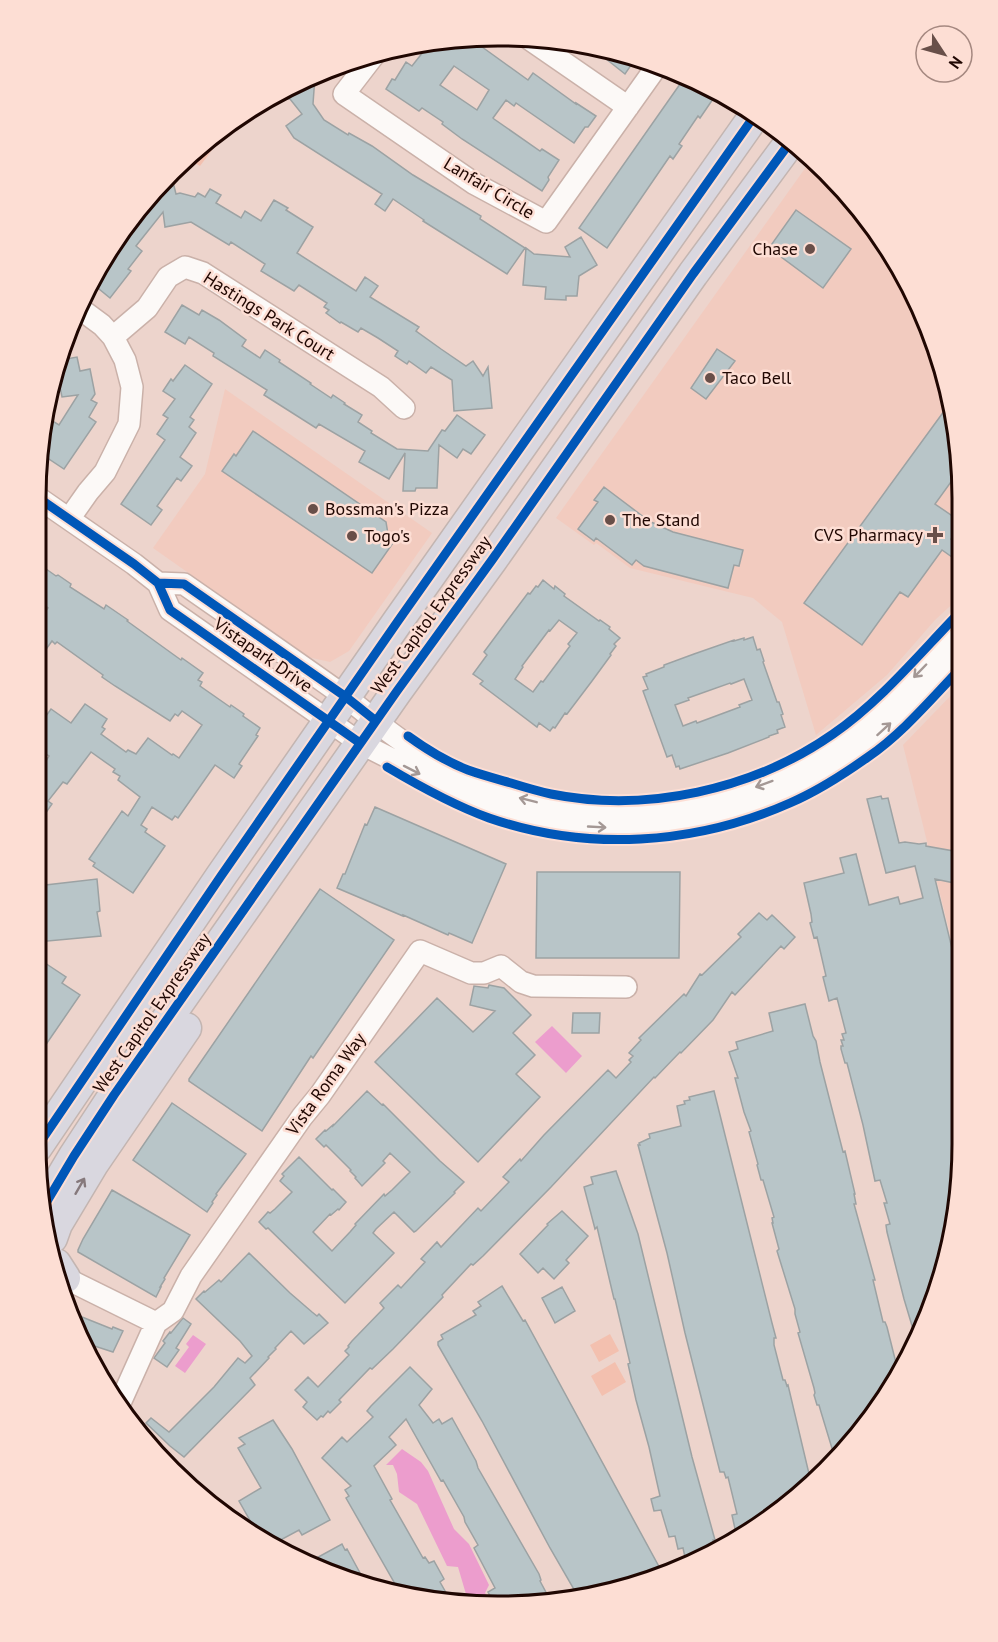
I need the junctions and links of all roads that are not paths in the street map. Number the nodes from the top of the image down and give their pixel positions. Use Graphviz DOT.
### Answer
graph roads {
  1 [pos="543,48"];
  2 [pos="364,68"];
  3 [pos="652,74"];
  4 [pos="628,108"];
  5 [pos="750,123"];
  6 [pos="785,149"];
  7 [pos="87,314"];
  8 [pos="113,337"];
  9 [pos="404,408"];
  10 [pos="46,504"];
  11 [pos="69,519"];
  12 [pos="158,583"];
  13 [pos="952,637"];
  14 [pos="952,660"];
  15 [pos="346,697"];
  16 [pos="328,722"];
  17 [pos="368,732"];
  18 [pos="246,907"];
  19 [pos="627,987"];
  20 [pos="46,1133"];
  21 [pos="49,1197"];
  22 [pos="55,1230"];
  23 [pos="68,1278"];
  24 [pos="156,1323"];
  25 [pos="124,1395"];
  1 -- 4 [label="street"];
  2 -- 4 [label="street, Lanfair Circle"];
  3 -- 4 [label="street, Lanfair Circle"];
  5 -- 15 [label="highway, West Capitol Expressway"];
  6 -- 17 [label="highway, West Capitol Expressway"];
  7 -- 8 [label="street"];
  8 -- 9 [label="street, Hastings Park Court"];
  8 -- 11 [label="street"];
  10 -- 11 [label="street, Vistapark Drive"];
  11 -- 12 [label="street, Vistapark Drive"];
  12 -- 15 [label="street, Vistapark Drive"];
  12 -- 16 [label="street, Vistapark Drive"];
  13 -- 17 [label="street, Vistapark Drive, one-way"];
  17 -- 14 [label="street, Vistapark Drive, one-way"];
  15 -- 16 [label="highway, West Capitol Expressway"];
  15 -- 17 [label="street, Vistapark Drive"];
  16 -- 17 [label="street, Vistapark Drive"];
  16 -- 20 [label="highway, West Capitol Expressway"];
  17 -- 18 [label="highway, West Capitol Expressway"];
  18 -- 21 [label="highway, West Capitol Expressway"];
  22 -- 18 [label="highway, one-way"];
  19 -- 24 [label="street, Vista Roma Way"];
  23 -- 24 [label="street"];
  24 -- 25 [label="street, Vista Roma Way"];
}
